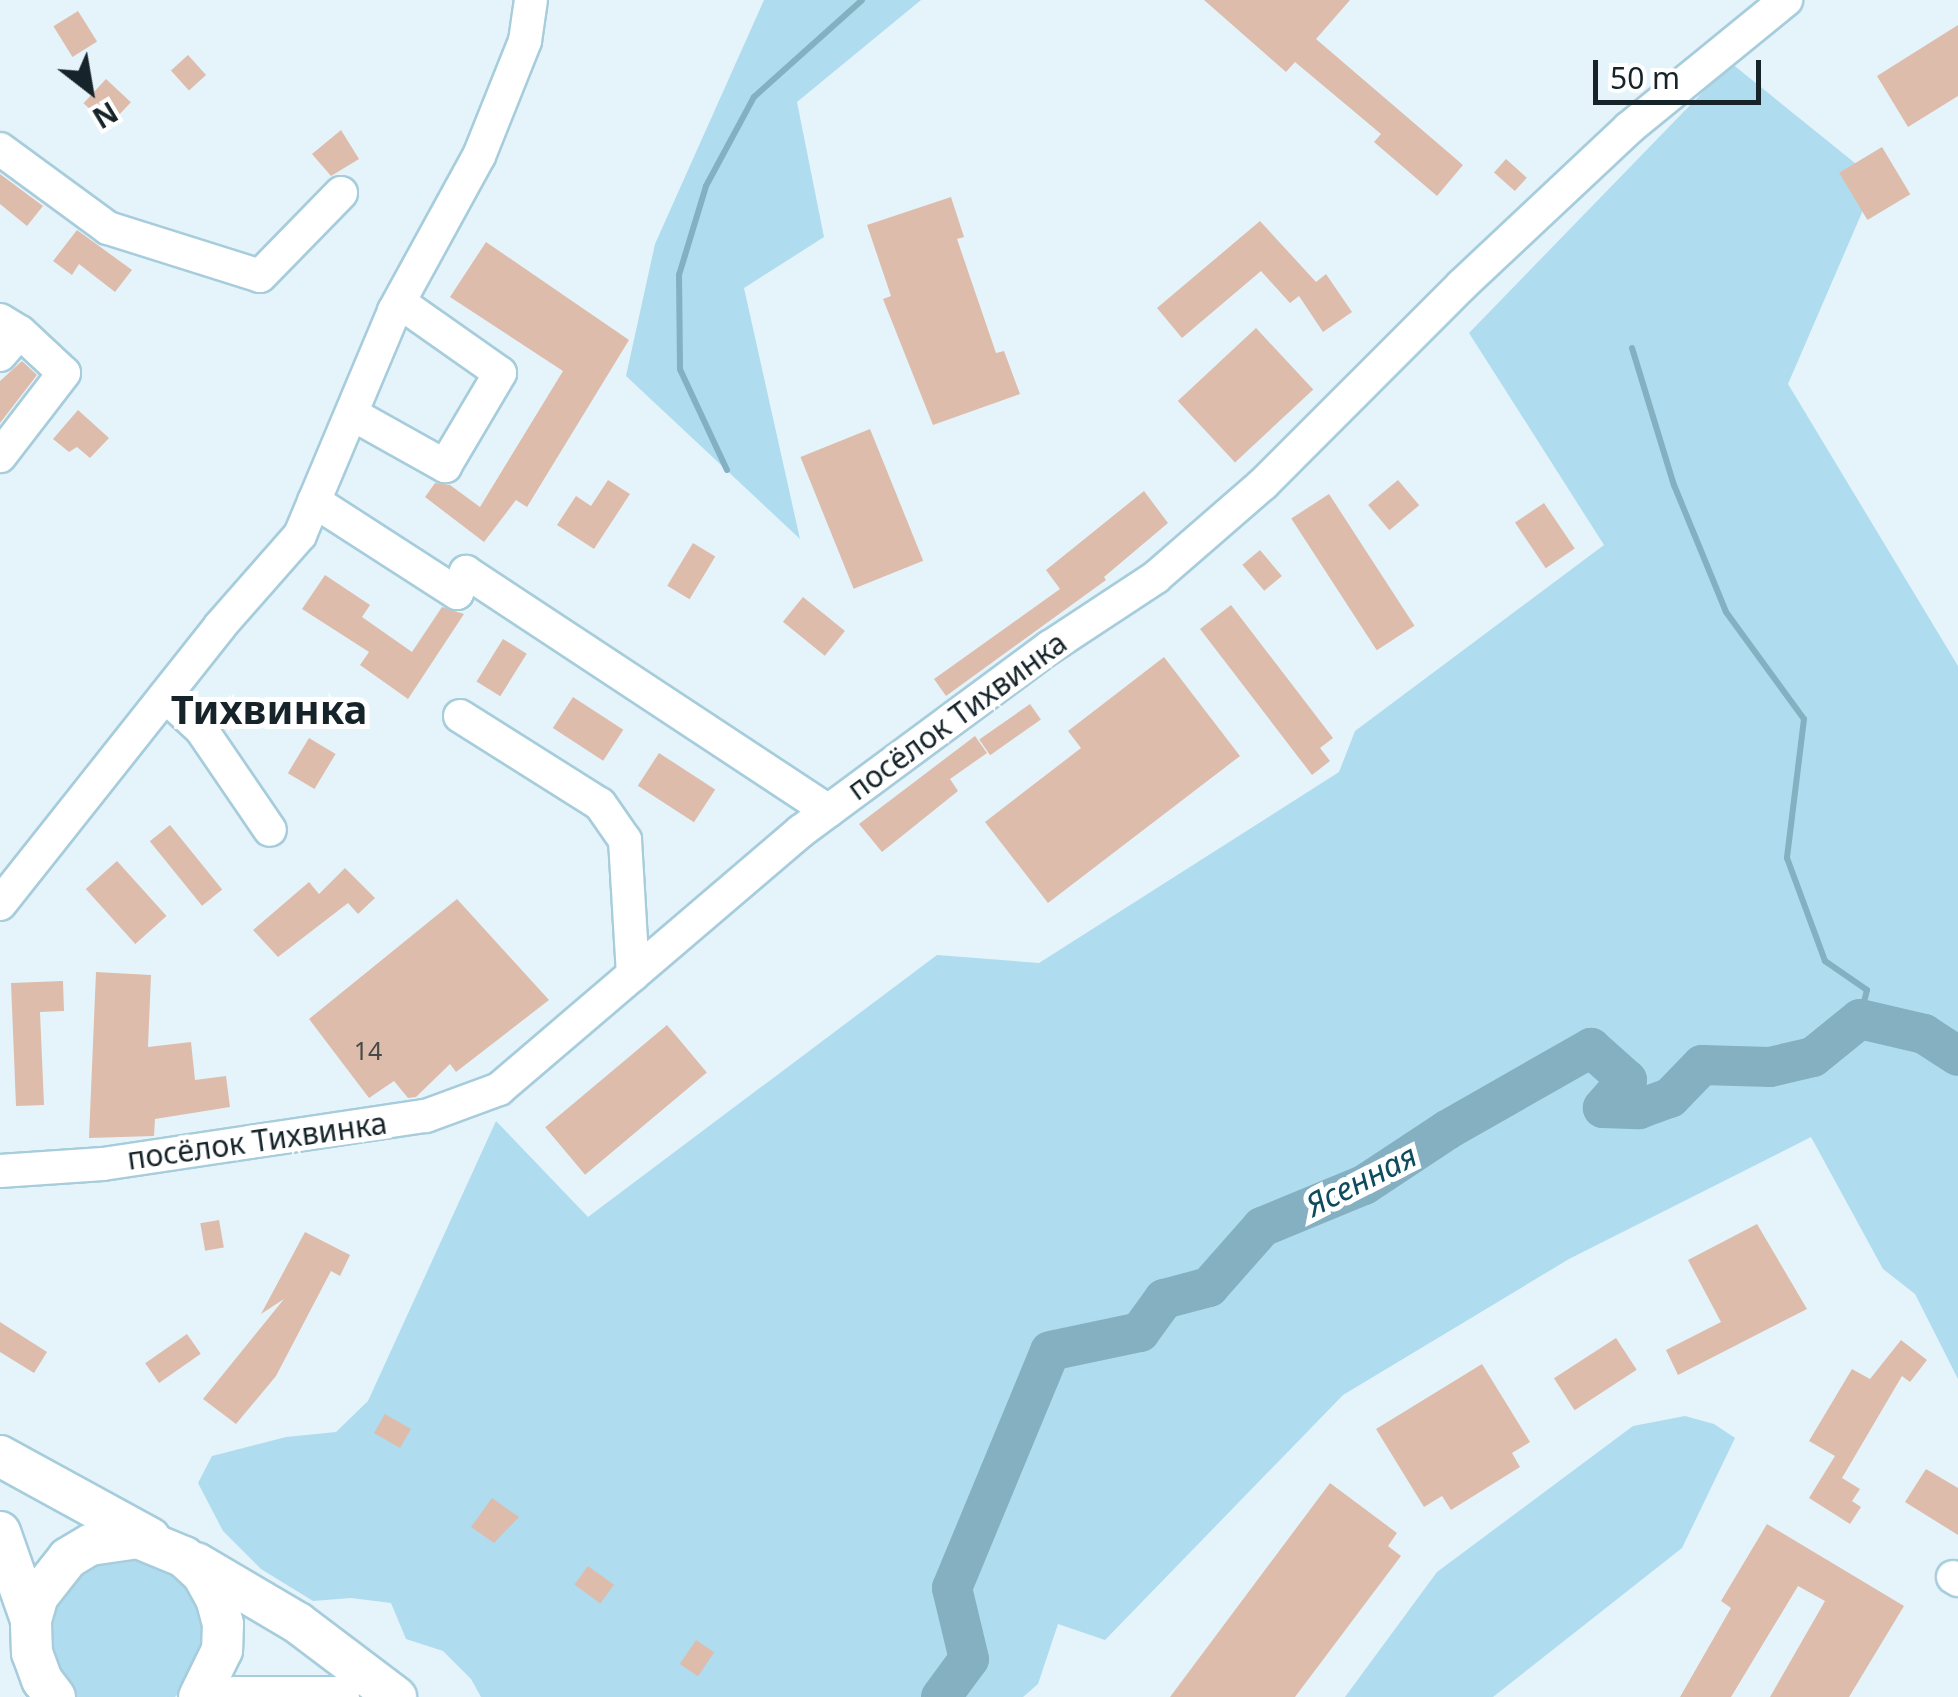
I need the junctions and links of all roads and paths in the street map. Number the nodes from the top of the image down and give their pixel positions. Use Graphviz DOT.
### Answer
graph roads {
  1 [pos="531,0"];
  2 [pos="1786,0"];
  3 [pos="0,149"];
  4 [pos="341,193"];
  5 [pos="399,302"];
  6 [pos="7,336"];
  7 [pos="352,414"];
  8 [pos="0,456"];
  9 [pos="314,501"];
  10 [pos="165,696"];
  11 [pos="460,716"];
  12 [pos="828,810"];
  13 [pos="270,830"];
  14 [pos="0,904"];
  15 [pos="633,975"];
  16 [pos="0,1171"];
  17 [pos="0,1456"];
  18 [pos="0,1532"];
  19 [pos="173,1551"];
  20 [pos="32,1637"];
  21 [pos="30,1697"];
  22 [pos="55,1697"];
  23 [pos="199,1697"];
  24 [pos="234,1697"];
  25 [pos="340,1697"];
  26 [pos="396,1697"];
  1 -- 5 [label="street"];
  2 -- 12 [label="street, посёлок Тихвинка"];
  3 -- 4 [label="street"];
  5 -- 7 [label="street"];
  5 -- 7 [label="street"];
  6 -- 8 [label="street"];
  7 -- 9 [label="street"];
  9 -- 10 [label="street"];
  9 -- 12 [label="street"];
  10 -- 13 [label="street"];
  10 -- 14 [label="street"];
  11 -- 15 [label="street"];
  12 -- 15 [label="street, посёлок Тихвинка"];
  15 -- 16 [label="street, посёлок Тихвинка"];
  17 -- 19 [label="main road"];
  18 -- 20 [label="main road"];
  19 -- 20 [label="main road"];
  19 -- 23 [label="main road"];
  19 -- 26 [label="main road"];
  20 -- 21 [label="main road"];
  20 -- 22 [label="main road"];
  24 -- 25 [label="main road"];
}
